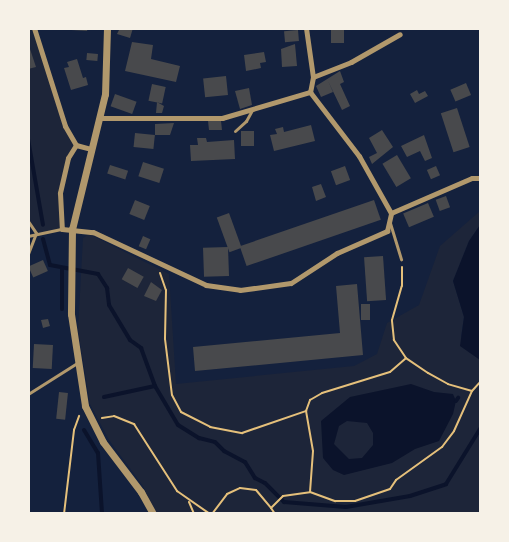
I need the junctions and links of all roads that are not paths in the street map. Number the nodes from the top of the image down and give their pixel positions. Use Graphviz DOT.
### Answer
graph roads {
  1 [pos="34,28"];
  2 [pos="107,28"];
  3 [pos="306,28"];
  4 [pos="406,28"];
  5 [pos="400,34"];
  6 [pos="313,77"];
  7 [pos="310,92"];
  8 [pos="252,110"];
  9 [pos="101,118"];
  10 [pos="236,130"];
  11 [pos="76,145"];
  12 [pos="91,149"];
  13 [pos="480,178"];
  14 [pos="391,213"];
  15 [pos="389,220"];
  16 [pos="28,221"];
  17 [pos="62,229"];
  18 [pos="72,229"];
  19 [pos="36,233"];
  20 [pos="28,236"];
  21 [pos="28,254"];
  22 [pos="402,259"];
  23 [pos="77,363"];
  24 [pos="28,394"];
  25 [pos="153,513"];
  1 -- 11 [label="street"];
  2 -- 9 [label="street"];
  3 -- 6 [label="street"];
  4 -- 5 [label="lane"];
  5 -- 6 [label="street"];
  6 -- 7 [label="street"];
  7 -- 8 [label="street"];
  7 -- 14 [label="street"];
  8 -- 9 [label="street"];
  8 -- 10 [label="lane"];
  9 -- 12 [label="street"];
  11 -- 12 [label="street"];
  11 -- 17 [label="street"];
  12 -- 18 [label="street"];
  13 -- 14 [label="street"];
  14 -- 15 [label="street"];
  15 -- 18 [label="street"];
  15 -- 22 [label="lane"];
  16 -- 19 [label="lane"];
  17 -- 18 [label="street"];
  17 -- 19 [label="lane"];
  18 -- 23 [label="street"];
  19 -- 20 [label="lane"];
  19 -- 21 [label="lane"];
  23 -- 24 [label="lane"];
  23 -- 25 [label="street"];
}
